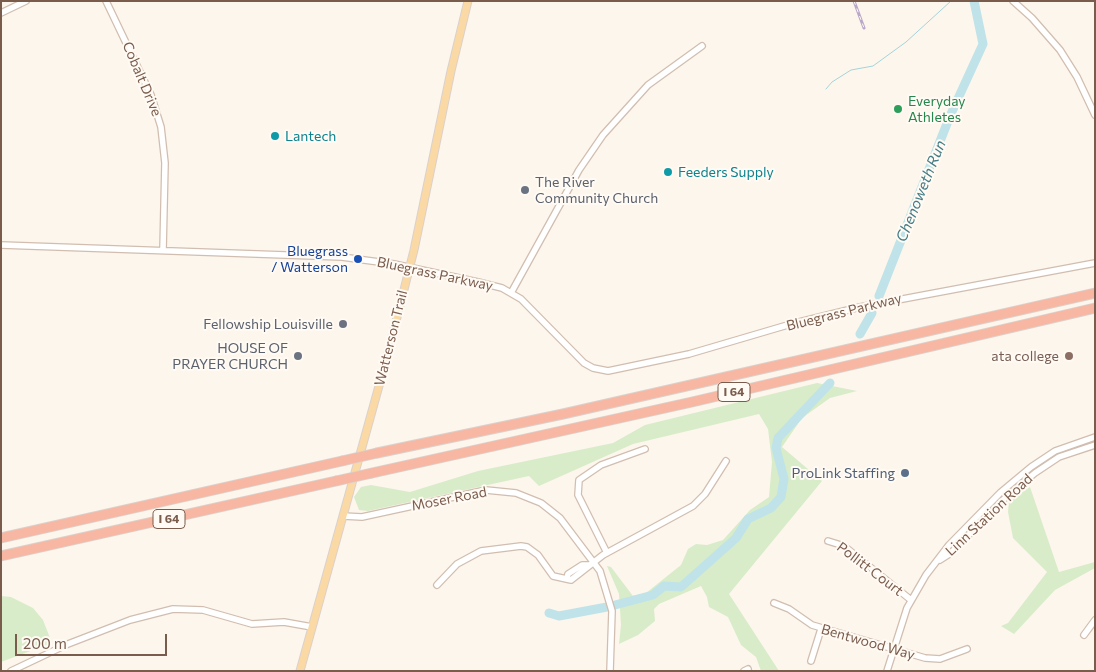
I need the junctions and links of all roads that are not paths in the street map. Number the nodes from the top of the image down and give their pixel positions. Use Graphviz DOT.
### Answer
graph roads {
  1 [pos="26,1"];
  2 [pos="106,1"];
  3 [pos="468,1"];
  4 [pos="1013,1"];
  5 [pos="1,13"];
  6 [pos="702,46"];
  7 [pos="1095,115"];
  8 [pos="1,245"];
  9 [pos="163,250"];
  10 [pos="1095,263"];
  11 [pos="409,268"];
  12 [pos="511,293"];
  13 [pos="1095,293"];
  14 [pos="1095,308"];
  15 [pos="1095,437"];
  16 [pos="1095,445"];
  17 [pos="645,449"];
  18 [pos="726,461"];
  19 [pos="111,514"];
  20 [pos="343,516"];
  21 [pos="1,532"];
  22 [pos="1,538"];
  23 [pos="828,541"];
  24 [pos="607,554"];
  25 [pos="1,556"];
  26 [pos="594,561"];
  27 [pos="938,561"];
  28 [pos="437,585"];
  29 [pos="910,600"];
  30 [pos="774,603"];
  31 [pos="1095,620"];
  32 [pos="312,627"];
  33 [pos="821,629"];
  34 [pos="1084,635"];
  35 [pos="893,649"];
  36 [pos="967,649"];
  37 [pos="811,661"];
  38 [pos="11,671"];
  39 [pos="300,671"];
  40 [pos="610,671"];
  41 [pos="887,671"];
  1 -- 5 [label="street"];
  2 -- 9 [label="street, Cobalt Drive"];
  3 -- 11 [label="main road, Watterson Trail"];
  4 -- 7 [label="street"];
  6 -- 12 [label="street"];
  8 -- 9 [label="street, Bluegrass Parkway"];
  9 -- 11 [label="street, Bluegrass Parkway"];
  10 -- 12 [label="street, Bluegrass Parkway"];
  11 -- 12 [label="street, Bluegrass Parkway"];
  11 -- 20 [label="main road, Watterson Trail"];
  13 -- 19 [label="highway, I 64, bridge"];
  14 -- 25 [label="highway, I 64, bridge"];
  15 -- 27 [label="street, Linn Station Road"];
  16 -- 27 [label="street, Linn Station Road"];
  17 -- 24 [label="street"];
  18 -- 24 [label="street"];
  19 -- 21 [label="highway"];
  19 -- 22 [label="highway, I 64"];
  20 -- 26 [label="street, Moser Road"];
  20 -- 32 [label="main road, Watterson Trail"];
  23 -- 29 [label="street, Pollitt Court"];
  24 -- 26 [label="street"];
  26 -- 28 [label="street"];
  26 -- 40 [label="street, Moser Road"];
  27 -- 29 [label="street, Linn Station Road"];
  29 -- 35 [label="street, Linn Station Road"];
  30 -- 33 [label="street, Bentwood Way"];
  31 -- 34 [label="street"];
  32 -- 38 [label="street"];
  32 -- 39 [label="main road, Watterson Trail"];
  33 -- 35 [label="street, Bentwood Way"];
  33 -- 37 [label="street"];
  35 -- 36 [label="street, Bentwood Way"];
  35 -- 41 [label="street, Linn Station Road"];
}
